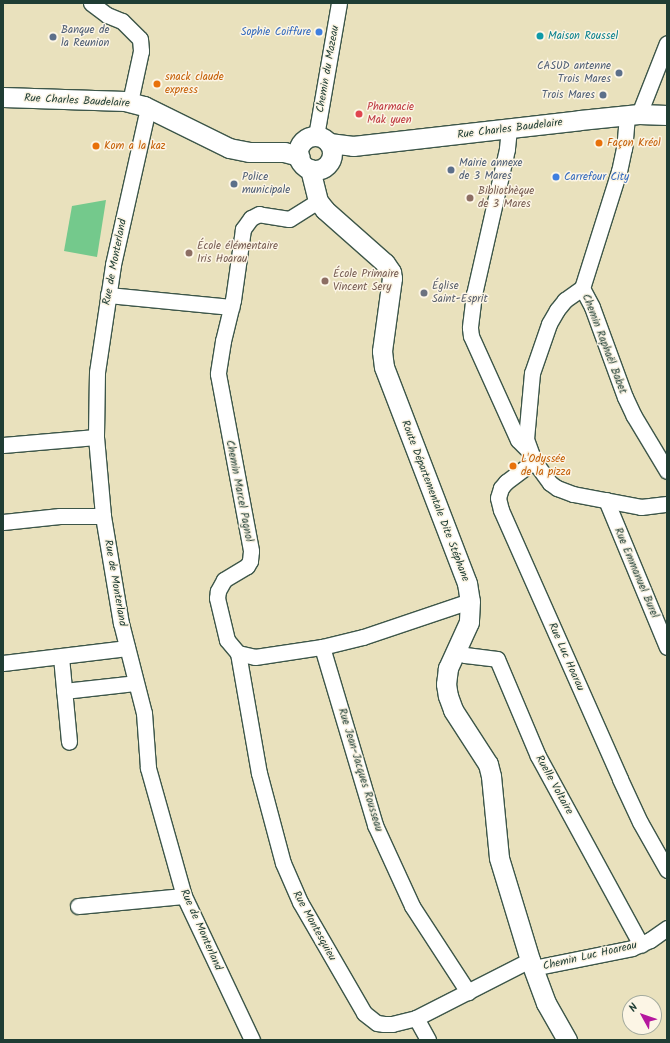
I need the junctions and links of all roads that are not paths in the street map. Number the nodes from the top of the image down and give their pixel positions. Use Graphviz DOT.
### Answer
graph roads {
  1 [pos="92,3"];
  2 [pos="339,3"];
  3 [pos="667,43"];
  4 [pos="3,97"];
  5 [pos="130,102"];
  6 [pos="148,108"];
  7 [pos="633,115"];
  8 [pos="667,115"];
  9 [pos="509,129"];
  10 [pos="312,162"];
  11 [pos="582,288"];
  12 [pos="108,295"];
  13 [pos="231,307"];
  14 [pos="96,437"];
  15 [pos="3,445"];
  16 [pos="532,457"];
  17 [pos="667,471"];
  18 [pos="606,500"];
  19 [pos="667,504"];
  20 [pos="103,516"];
  21 [pos="3,522"];
  22 [pos="470,601"];
  23 [pos="322,647"];
  24 [pos="667,647"];
  25 [pos="127,648"];
  26 [pos="456,650"];
  27 [pos="238,653"];
  28 [pos="61,657"];
  29 [pos="3,663"];
  30 [pos="135,683"];
  31 [pos="64,691"];
  32 [pos="69,742"];
  33 [pos="667,870"];
  34 [pos="184,896"];
  35 [pos="78,906"];
  36 [pos="667,928"];
  37 [pos="641,945"];
  38 [pos="531,964"];
  39 [pos="468,992"];
  40 [pos="416,1018"];
  41 [pos="252,1040"];
  42 [pos="428,1040"];
  43 [pos="566,1040"];
  1 -- 5 [label="street"];
  2 -- 10 [label="street, Chemin du Mazeau"];
  3 -- 7 [label="street, Chemin Raphaël Babet"];
  4 -- 5 [label="main road, Rue Charles Baudelaire"];
  5 -- 6 [label="main road, Rue Charles Baudelaire"];
  6 -- 10 [label="main road, Rue Charles Baudelaire"];
  6 -- 12 [label="street, Rue de Monterland"];
  7 -- 8 [label="main road, Rue Charles Baudelaire"];
  7 -- 9 [label="main road, Rue Charles Baudelaire"];
  7 -- 11 [label="street, Chemin Raphaël Babet"];
  9 -- 10 [label="main road, Rue Charles Baudelaire"];
  9 -- 16 [label="street"];
  10 -- 13 [label="street, Chemin Marcel Pagnol"];
  10 -- 22 [label="main road, Route Départementale Dite Stéphane"];
  11 -- 16 [label="street"];
  11 -- 17 [label="street, Chemin Raphaël Babet"];
  12 -- 13 [label="street"];
  12 -- 14 [label="street, Rue de Monterland"];
  13 -- 27 [label="street, Chemin Marcel Pagnol"];
  14 -- 15 [label="street"];
  14 -- 20 [label="street, Rue de Monterland"];
  16 -- 18 [label="street"];
  16 -- 33 [label="street, Rue Luc Hoarau"];
  18 -- 19 [label="street"];
  18 -- 24 [label="street, Rue Emmanuel Burel"];
  20 -- 21 [label="street"];
  20 -- 25 [label="street, Rue de Monterland"];
  22 -- 23 [label="street"];
  22 -- 26 [label="main road, Route Départementale Dite Stéphane"];
  23 -- 27 [label="street"];
  23 -- 39 [label="street, Rue Jean-Jacques Rousseau"];
  25 -- 28 [label="street"];
  25 -- 30 [label="street, Rue de Monterland"];
  26 -- 37 [label="street, Ruelle Voltaire"];
  26 -- 38 [label="main road, Route Départementale Dite Stéphane"];
  27 -- 40 [label="street, Rue Montesquieu"];
  28 -- 29 [label="street"];
  28 -- 31 [label="street"];
  30 -- 31 [label="street"];
  30 -- 34 [label="street, Rue de Monterland"];
  31 -- 32 [label="street"];
  34 -- 35 [label="street"];
  34 -- 41 [label="street, Rue de Monterland"];
  36 -- 37 [label="street, Chemin Luc Hoareau"];
  37 -- 38 [label="street, Chemin Luc Hoareau"];
  38 -- 39 [label="street, Rue Montesquieu"];
  38 -- 43 [label="main road, Route Départementale Dite Stéphane"];
  39 -- 40 [label="street, Rue Montesquieu"];
  40 -- 42 [label="street"];
}
